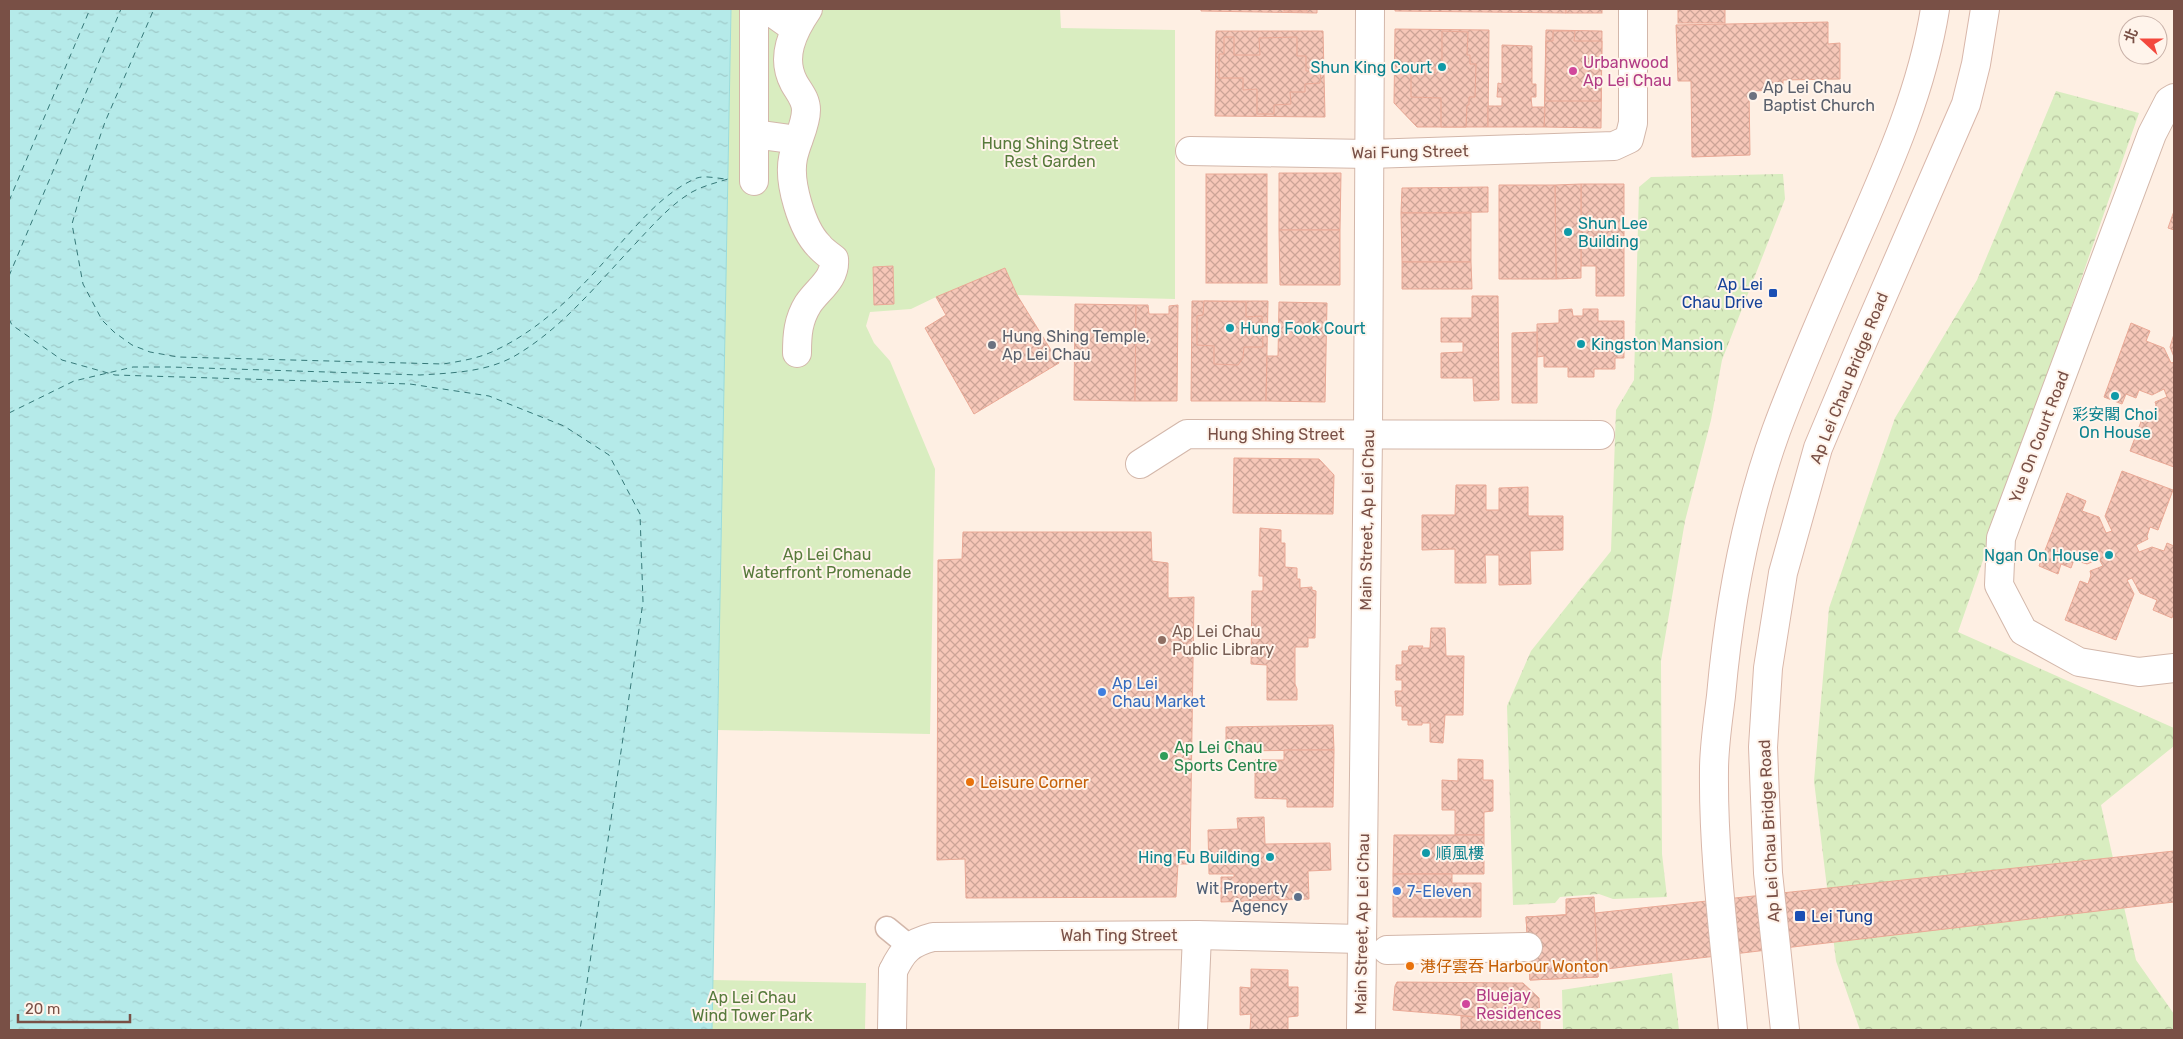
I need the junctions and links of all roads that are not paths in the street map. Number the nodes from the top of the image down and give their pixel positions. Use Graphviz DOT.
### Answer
graph roads {
  1 [pos="754,9"];
  2 [pos="767,9"];
  3 [pos="1370,9"];
  4 [pos="1633,9"];
  5 [pos="1935,9"];
  6 [pos="1985,9"];
  7 [pos="801,18"];
  8 [pos="2174,98"];
  9 [pos="754,134"];
  10 [pos="798,140"];
  11 [pos="1190,151"];
  12 [pos="1369,154"];
  13 [pos="754,181"];
  14 [pos="797,353"];
  15 [pos="1368,434"];
  16 [pos="1600,435"];
  17 [pos="1140,464"];
  18 [pos="2174,668"];
  19 [pos="888,928"];
  20 [pos="1197,935"];
  21 [pos="1361,939"];
  22 [pos="908,946"];
  23 [pos="1528,947"];
  24 [pos="1387,950"];
  25 [pos="892,1030"];
  26 [pos="1193,1030"];
  27 [pos="1361,1030"];
  28 [pos="1733,1030"];
  29 [pos="1785,1030"];
  1 -- 9 [label="street"];
  2 -- 7 [label="street"];
  3 -- 12 [label="street, Main Street, Ap Lei Chau"];
  4 -- 12 [label="street, Wai Fung Street"];
  5 -- 28 [label="street"];
  6 -- 29 [label="street, Ap Lei Chau Bridge Road"];
  7 -- 10 [label="street"];
  8 -- 18 [label="street, Yue On Court Road"];
  9 -- 10 [label="street"];
  9 -- 13 [label="street"];
  10 -- 14 [label="street"];
  11 -- 12 [label="street, Wai Fung Street"];
  12 -- 15 [label="street, Main Street, Ap Lei Chau"];
  15 -- 16 [label="street, Hung Shing Street"];
  15 -- 17 [label="street, Hung Shing Street"];
  15 -- 21 [label="street, Main Street, Ap Lei Chau"];
  19 -- 22 [label="lane"];
  20 -- 21 [label="street, Wah Ting Street"];
  20 -- 22 [label="street, Wah Ting Street"];
  20 -- 26 [label="street"];
  21 -- 27 [label="street, Main Street, Ap Lei Chau"];
  22 -- 25 [label="street"];
  23 -- 24 [label="street"];
}
